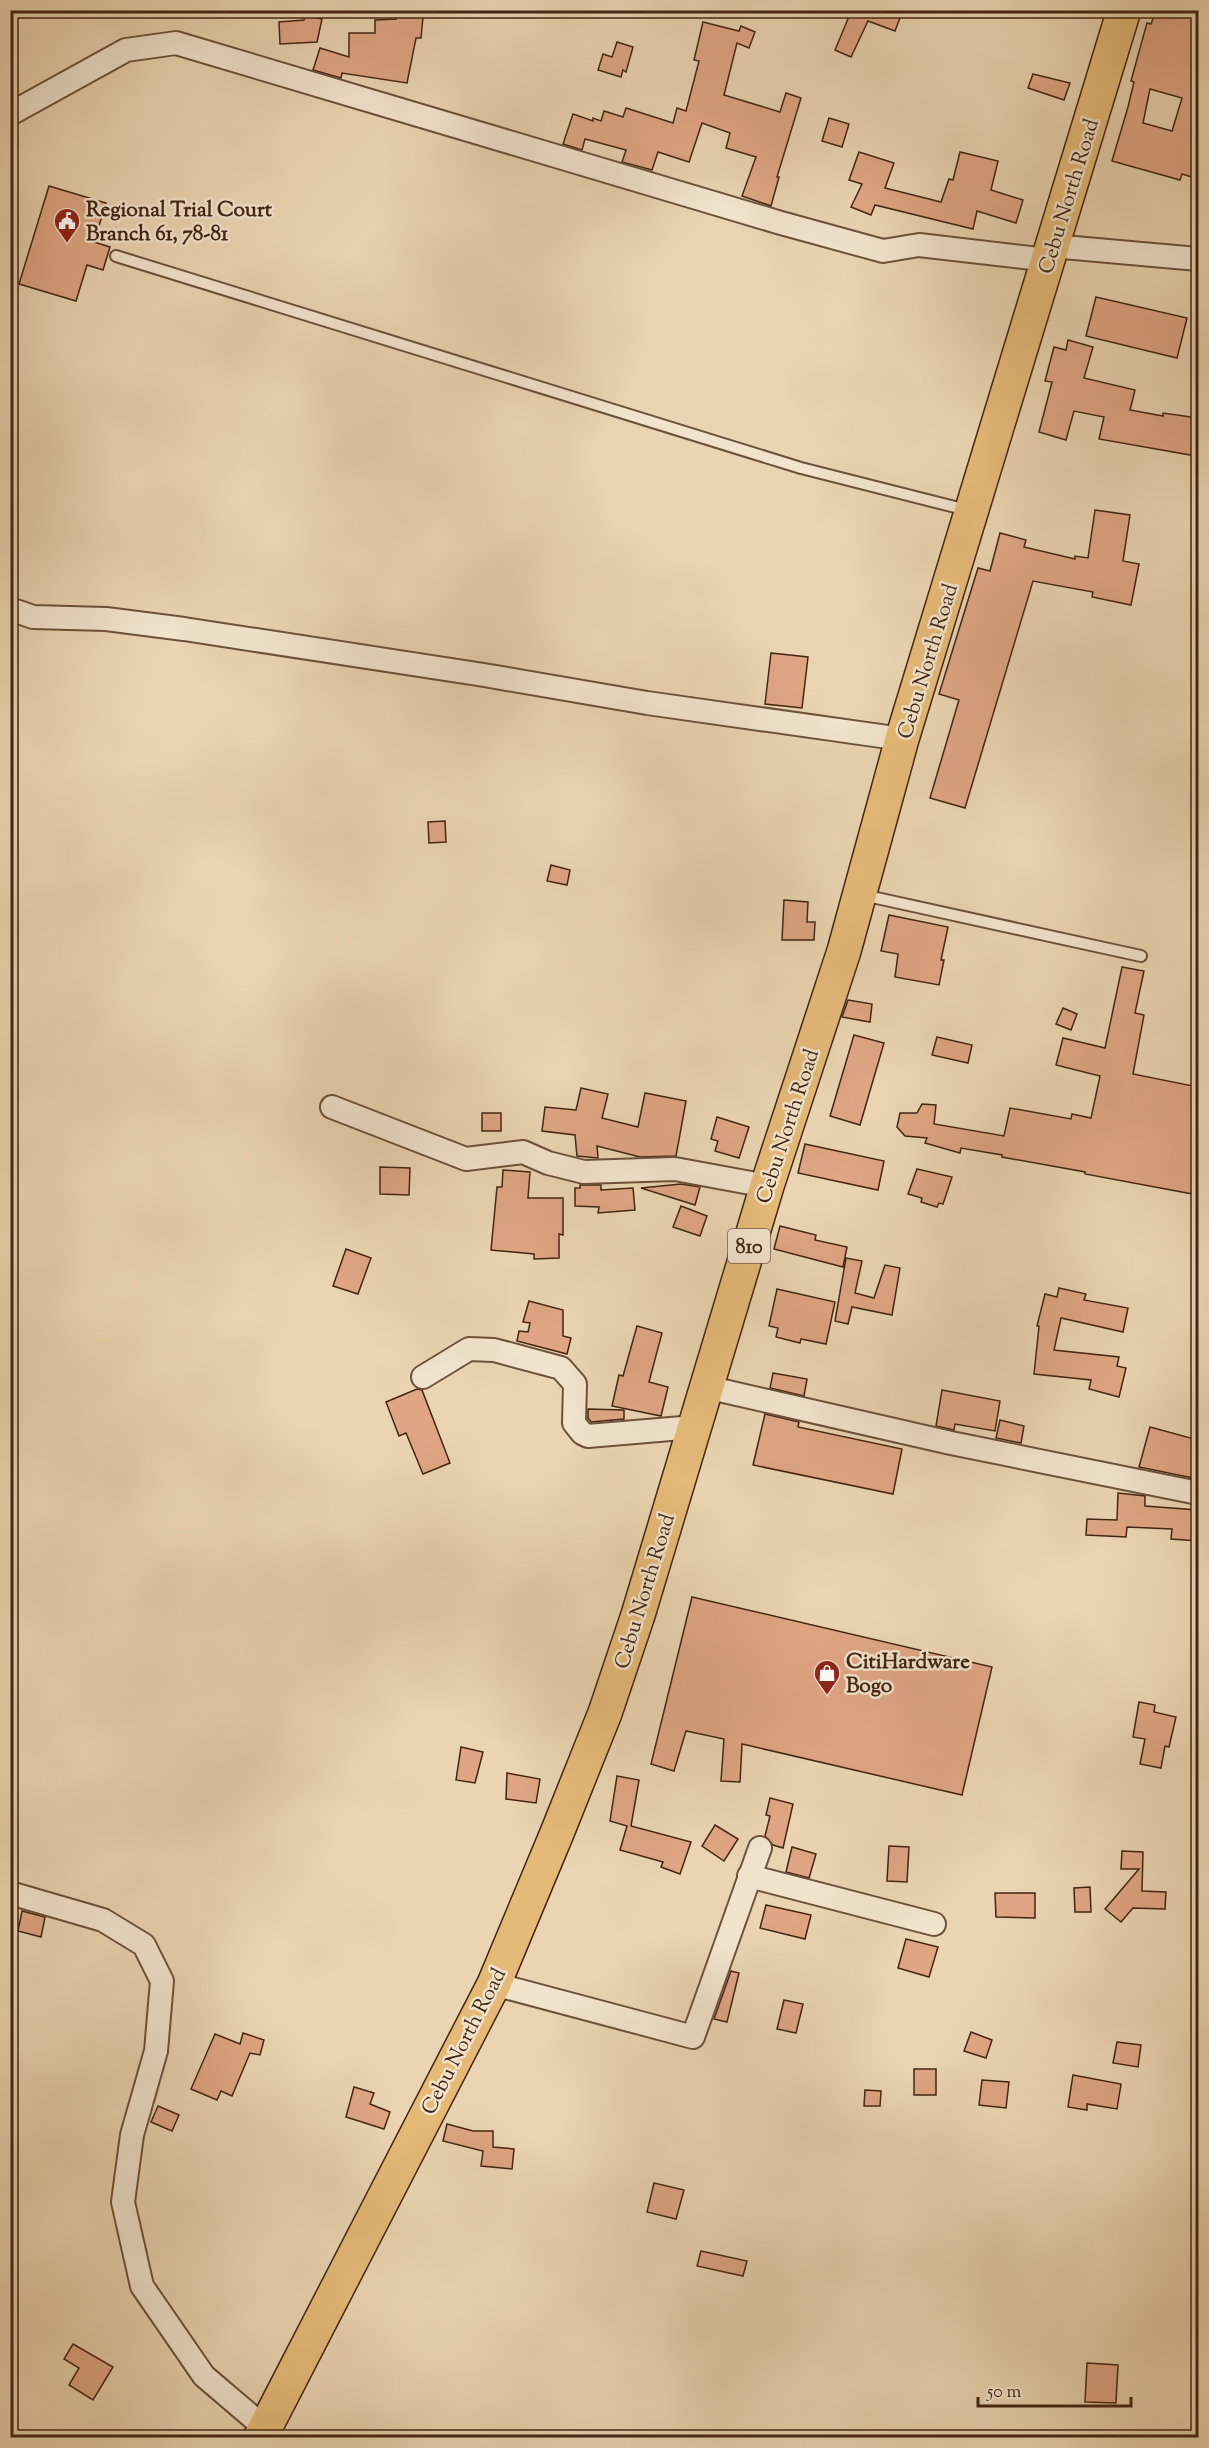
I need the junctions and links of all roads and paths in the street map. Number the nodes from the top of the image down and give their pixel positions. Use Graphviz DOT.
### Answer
graph roads {
  1 [pos="1124,10"];
  2 [pos="10,114"];
  3 [pos="1050,253"];
  4 [pos="116,255"];
  5 [pos="1198,259"];
  6 [pos="973,512"];
  7 [pos="10,609"];
  8 [pos="902,739"];
  9 [pos="860,894"];
  10 [pos="1141,956"];
  11 [pos="332,1107"];
  12 [pos="767,1186"];
  13 [pos="423,1377"];
  14 [pos="706,1387"];
  15 [pos="694,1427"];
  16 [pos="1198,1493"];
  17 [pos="760,1848"];
  18 [pos="749,1876"];
  19 [pos="10,1893"];
  20 [pos="934,1924"];
  21 [pos="494,1984"];
  22 [pos="262,2433"];
  1 -- 3 [label="highway, Cebu North Road / 810"];
  2 -- 3 [label="street"];
  3 -- 5 [label="street"];
  3 -- 6 [label="highway, Cebu North Road / 810"];
  4 -- 6 [label="lane"];
  6 -- 8 [label="highway, Cebu North Road / 810"];
  7 -- 8 [label="street"];
  8 -- 9 [label="highway, Cebu North Road / 810"];
  9 -- 10 [label="lane"];
  9 -- 12 [label="highway, Cebu North Road / 810"];
  11 -- 12 [label="street"];
  12 -- 14 [label="highway, Cebu North Road / 810"];
  13 -- 15 [label="street"];
  14 -- 15 [label="highway, Cebu North Road / 810"];
  14 -- 16 [label="street"];
  15 -- 21 [label="highway, Cebu North Road / 810"];
  17 -- 18 [label="street"];
  18 -- 20 [label="street"];
  18 -- 21 [label="street"];
  19 -- 22 [label="street"];
  21 -- 22 [label="highway, Cebu North Road / 810"];
}
